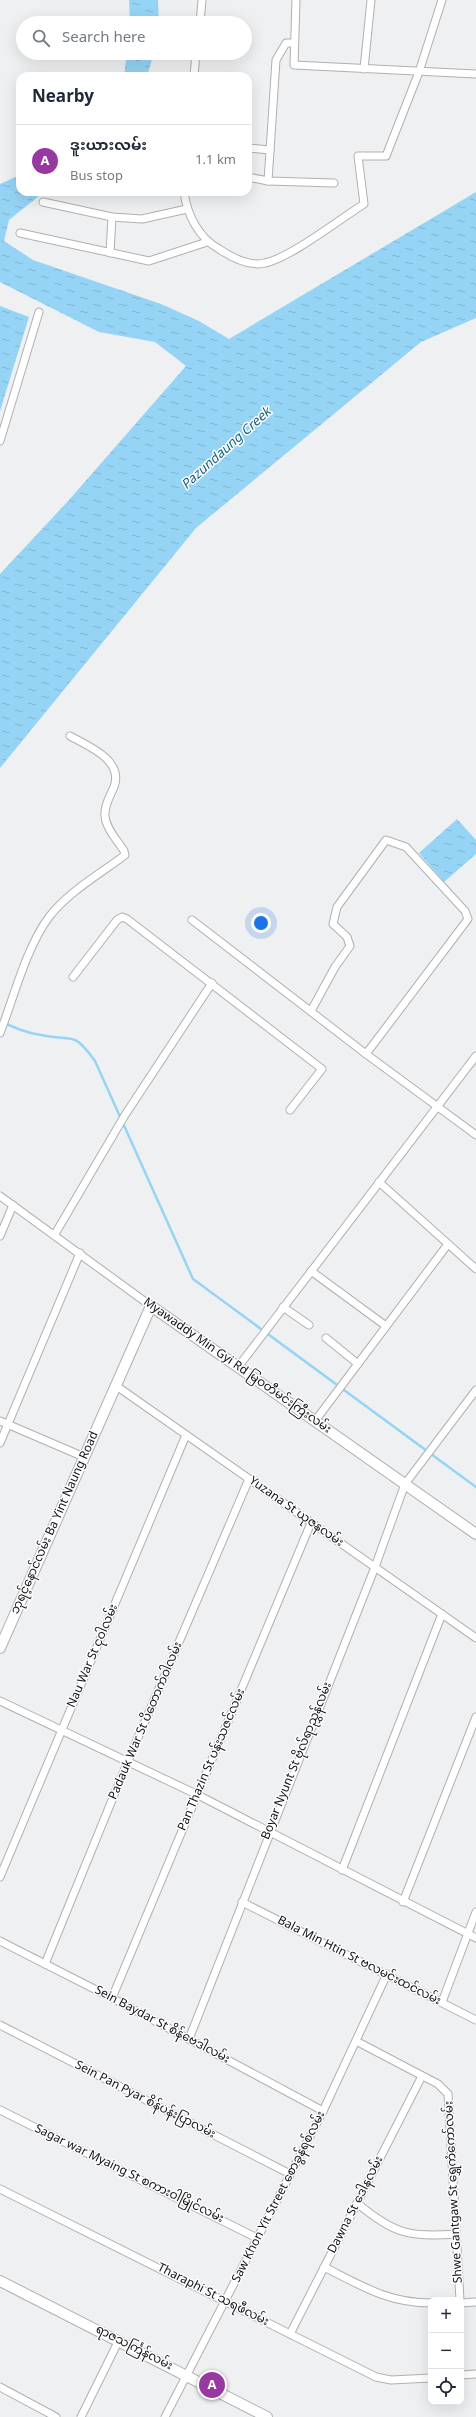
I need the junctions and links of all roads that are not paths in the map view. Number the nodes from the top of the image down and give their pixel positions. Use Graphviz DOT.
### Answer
graph roads {
  1 [pos="202,0"];
  2 [pos="296,0"];
  3 [pos="371,0"];
  4 [pos="442,0"];
  5 [pos="201,16"];
  6 [pos="294,43"];
  7 [pos="195,60"];
  8 [pos="364,69"];
  9 [pos="194,72"];
  10 [pos="419,72"];
  11 [pos="476,74"];
  12 [pos="252,148"];
  13 [pos="270,150"];
  14 [pos="252,178"];
  15 [pos="268,181"];
  16 [pos="334,183"];
  17 [pos="185,196"];
  18 [pos="43,202"];
  19 [pos="187,209"];
  20 [pos="112,217"];
  21 [pos="20,233"];
  22 [pos="207,242"];
  23 [pos="110,253"];
  24 [pos="39,312"];
  25 [pos="0,441"];
  26 [pos="70,736"];
  27 [pos="192,920"];
  28 [pos="73,978"];
  29 [pos="212,983"];
  30 [pos="311,1011"];
  31 [pos="0,1033"];
  32 [pos="366,1054"];
  33 [pos="476,1056"];
  34 [pos="437,1107"];
  35 [pos="290,1110"];
  36 [pos="476,1135"];
  37 [pos="379,1182"];
  38 [pos="0,1196"];
  39 [pos="13,1204"];
  40 [pos="55,1234"];
  41 [pos="0,1236"];
  42 [pos="448,1244"];
  43 [pos="80,1253"];
  44 [pos="476,1269"];
  45 [pos="311,1271"];
  46 [pos="151,1306"];
  47 [pos="283,1307"];
  48 [pos="309,1325"];
  49 [pos="386,1326"];
  50 [pos="326,1338"];
  51 [pos="358,1364"];
  52 [pos="238,1366"];
  53 [pos="116,1385"];
  54 [pos="476,1390"];
  55 [pos="0,1421"];
  56 [pos="316,1421"];
  57 [pos="8,1424"];
  58 [pos="186,1435"];
  59 [pos="0,1443"];
  60 [pos="84,1457"];
  61 [pos="249,1479"];
  62 [pos="405,1484"];
  63 [pos="311,1523"];
  64 [pos="476,1534"];
  65 [pos="375,1567"];
  66 [pos="442,1614"];
  67 [pos="476,1638"];
  68 [pos="0,1648"];
  69 [pos="0,1701"];
  70 [pos="476,1717"];
  71 [pos="62,1730"];
  72 [pos="128,1761"];
  73 [pos="198,1795"];
  74 [pos="268,1833"];
  75 [pos="342,1870"];
  76 [pos="0,1877"];
  77 [pos="242,1902"];
  78 [pos="403,1902"];
  79 [pos="476,1912"];
  80 [pos="468,1934"];
  81 [pos="476,1938"];
  82 [pos="0,1941"];
  83 [pos="45,1964"];
  84 [pos="387,1974"];
  85 [pos="112,1998"];
  86 [pos="442,2002"];
  87 [pos="476,2020"];
  88 [pos="0,2025"];
  89 [pos="189,2038"];
  90 [pos="356,2042"];
  91 [pos="422,2076"];
  92 [pos="0,2110"];
  93 [pos="323,2111"];
  94 [pos="290,2174"];
  95 [pos="0,2189"];
  96 [pos="357,2203"];
  97 [pos="456,2234"];
  98 [pos="257,2238"];
  99 [pos="324,2267"];
  100 [pos="0,2280"];
  101 [pos="460,2297"];
  102 [pos="226,2301"];
  103 [pos="476,2302"];
  104 [pos="428,2303"];
  105 [pos="464,2303"];
  106 [pos="290,2334"];
  107 [pos="118,2340"];
  108 [pos="476,2374"];
  109 [pos="186,2375"];
  110 [pos="464,2375"];
  111 [pos="428,2378"];
  112 [pos="0,2387"];
  113 [pos="56,2417"];
  114 [pos="80,2417"];
  115 [pos="165,2417"];
  116 [pos="267,2417"];
  1 -- 5 [label="street"];
  2 -- 6 [label="street"];
  3 -- 8 [label="street"];
  4 -- 10 [label="street"];
  6 -- 8 [label="street"];
  6 -- 13 [label="street"];
  7 -- 9 [label="street"];
  8 -- 10 [label="street"];
  10 -- 11 [label="street"];
  10 -- 22 [label="street"];
  12 -- 13 [label="street"];
  13 -- 15 [label="street"];
  14 -- 15 [label="street"];
  15 -- 16 [label="street"];
  17 -- 19 [label="street"];
  18 -- 20 [label="street"];
  19 -- 20 [label="street"];
  19 -- 22 [label="street"];
  20 -- 23 [label="street"];
  21 -- 23 [label="street"];
  22 -- 23 [label="street"];
  24 -- 25 [label="street"];
  26 -- 31 [label="street"];
  27 -- 30 [label="street"];
  28 -- 29 [label="street"];
  29 -- 35 [label="street"];
  29 -- 40 [label="street"];
  30 -- 32 [label="street"];
  30 -- 32 [label="street"];
  32 -- 34 [label="street"];
  33 -- 34 [label="street"];
  34 -- 36 [label="street"];
  34 -- 37 [label="street"];
  37 -- 42 [label="street"];
  37 -- 45 [label="street"];
  38 -- 39 [label="street, Myawaddy Min Gyi Rd မြဝတီမင်းကြီးလမ်း"];
  39 -- 40 [label="street, Myawaddy Min Gyi Rd မြဝတီမင်းကြီးလမ်း"];
  39 -- 41 [label="street"];
  40 -- 43 [label="street, Myawaddy Min Gyi Rd မြဝတီမင်းကြီးလမ်း"];
  42 -- 44 [label="street"];
  42 -- 49 [label="street"];
  43 -- 46 [label="street, Myawaddy Min Gyi Rd မြဝတီမင်းကြီးလမ်း"];
  43 -- 57 [label="street"];
  45 -- 47 [label="street"];
  45 -- 49 [label="street"];
  46 -- 52 [label="main road, Myawaddy Min Gyi Rd မြဝတီမင်းကြီးလမ်း"];
  46 -- 53 [label="main road, ဘုရင့်နောင်လမ်း Ba Yint Naung Road"];
  47 -- 48 [label="street"];
  47 -- 52 [label="street"];
  49 -- 51 [label="street"];
  50 -- 51 [label="street"];
  51 -- 56 [label="street"];
  52 -- 56 [label="main road, Myawaddy Min Gyi Rd မြဝတီမင်းကြီးလမ်း"];
  53 -- 58 [label="street, Yuzana St ယုဇနလမ်း"];
  53 -- 60 [label="main road, ဘုရင့်နောင်လမ်း Ba Yint Naung Road"];
  54 -- 62 [label="street, Boyar Nyunt St ဗိုလ်ရာညွှန်လမ်း"];
  55 -- 57 [label="street"];
  56 -- 62 [label="main road, Myawaddy Min Gyi Rd မြဝတီမင်းကြီးလမ်း"];
  57 -- 59 [label="street"];
  57 -- 60 [label="street"];
  58 -- 61 [label="street, Yuzana St ယုဇနလမ်း"];
  58 -- 71 [label="street, Nau War St ငုဝါလမ်း"];
  60 -- 68 [label="main road, ဘုရင့်နောင်လမ်း Ba Yint Naung Road"];
  61 -- 63 [label="street, Yuzana St ယုဇနလမ်း"];
  61 -- 72 [label="street, Padauk War St ပိတောက်ဝါလမ်း"];
  62 -- 64 [label="main road, Myawaddy Min Gyi Rd မြဝတီမင်းကြီးလမ်း"];
  62 -- 65 [label="street, Boyar Nyunt St ဗိုလ်ရာညွှန်လမ်း"];
  63 -- 65 [label="street, Yuzana St ယုဇနလမ်း"];
  63 -- 73 [label="street, Pan Thazin St ပန်းသဇင်လမ်း"];
  65 -- 66 [label="street, Yuzana St ယုဇနလမ်း"];
  65 -- 74 [label="street, Boyar Nyunt St ဗိုလ်ရာညွှန်လမ်း"];
  66 -- 67 [label="street, Yuzana St ယုဇနလမ်း"];
  66 -- 75 [label="street"];
  69 -- 71 [label="street"];
  70 -- 78 [label="street"];
  71 -- 72 [label="street"];
  71 -- 76 [label="street, Nau War St ငုဝါလမ်း"];
  72 -- 73 [label="street"];
  72 -- 83 [label="street, Padauk War St ပိတောက်ဝါလမ်း"];
  73 -- 74 [label="street"];
  73 -- 85 [label="street, Pan Thazin St ပန်းသဇင်လမ်း"];
  74 -- 75 [label="street"];
  74 -- 77 [label="street, Boyar Nyunt St ဗိုလ်ရာညွှန်လမ်း"];
  75 -- 78 [label="street"];
  77 -- 84 [label="street, Bala Min Htin St ဗလမင်းထင်လမ်း"];
  77 -- 89 [label="street, Boyar Nyunt St ဗိုလ်ရာညွှန်လမ်း"];
  78 -- 80 [label="street"];
  79 -- 80 [label="street"];
  80 -- 81 [label="street"];
  80 -- 86 [label="street"];
  82 -- 83 [label="street, Sein Baydar St စိန်ဗေဒါလမ်း"];
  83 -- 85 [label="street, Sein Baydar St စိန်ဗေဒါလမ်း"];
  84 -- 86 [label="street, Bala Min Htin St ဗလမင်းထင်လမ်း"];
  84 -- 90 [label="street, Saw Khon Yit Street စောခွန်ရစ်လမ်း"];
  85 -- 89 [label="street, Sein Baydar St စိန်ဗေဒါလမ်း"];
  86 -- 87 [label="street, Bala Min Htin St ဗလမင်းထင်လမ်း"];
  88 -- 94 [label="street, Sein Pan Pyar စိန်ပန်းပြာလမ်း"];
  89 -- 93 [label="street, Sein Baydar St စိန်ဗေဒါလမ်း"];
  90 -- 91 [label="street, Shwe Gantgaw St ရွှေကံကော်လမ်း"];
  90 -- 93 [label="street, Saw Khon Yit Street စောခွန်ရစ်လမ်း"];
  91 -- 96 [label="street, Dawna St ဒေါနလမ်း"];
  91 -- 97 [label="street, Shwe Gantgaw St ရွှေကံကော်လမ်း"];
  92 -- 98 [label="street, Sagar war Myaing St စကားဝါမြိုင်လမ်း"];
  93 -- 94 [label="street, Saw Khon Yit Street စောခွန်ရစ်လမ်း"];
  94 -- 98 [label="street, Saw Khon Yit Street စောခွန်ရစ်လမ်း"];
  95 -- 102 [label="street, Tharaphi St သရဖီလမ်း"];
  96 -- 97 [label="street"];
  96 -- 99 [label="street, Dawna St ဒေါနလမ်း"];
  97 -- 101 [label="street, Shwe Gantgaw St ရွှေကံကော်လမ်း"];
  98 -- 102 [label="street, Saw Khon Yit Street စောခွန်ရစ်လမ်း"];
  99 -- 104 [label="street"];
  99 -- 106 [label="street, Dawna St ဒေါနလမ်း"];
  100 -- 107 [label="main road, ရာဇသင်္ကြန်လမ်း"];
  102 -- 106 [label="street, Tharaphi St သရဖီလမ်း"];
  102 -- 109 [label="street, Saw Khon Yit Street စောခွန်ရစ်လမ်း"];
  103 -- 105 [label="street"];
  106 -- 111 [label="street, Tharaphi St သရဖီလမ်း"];
  107 -- 109 [label="main road, ရာဇသင်္ကြန်လမ်း"];
  107 -- 114 [label="street"];
  108 -- 110 [label="street"];
  109 -- 115 [label="street, Saw Khon Yit Street စောခွန်ရစ်လမ်း"];
  109 -- 116 [label="main road, ရာဇသင်္ကြန်လမ်း"];
  112 -- 113 [label="street"];
}
